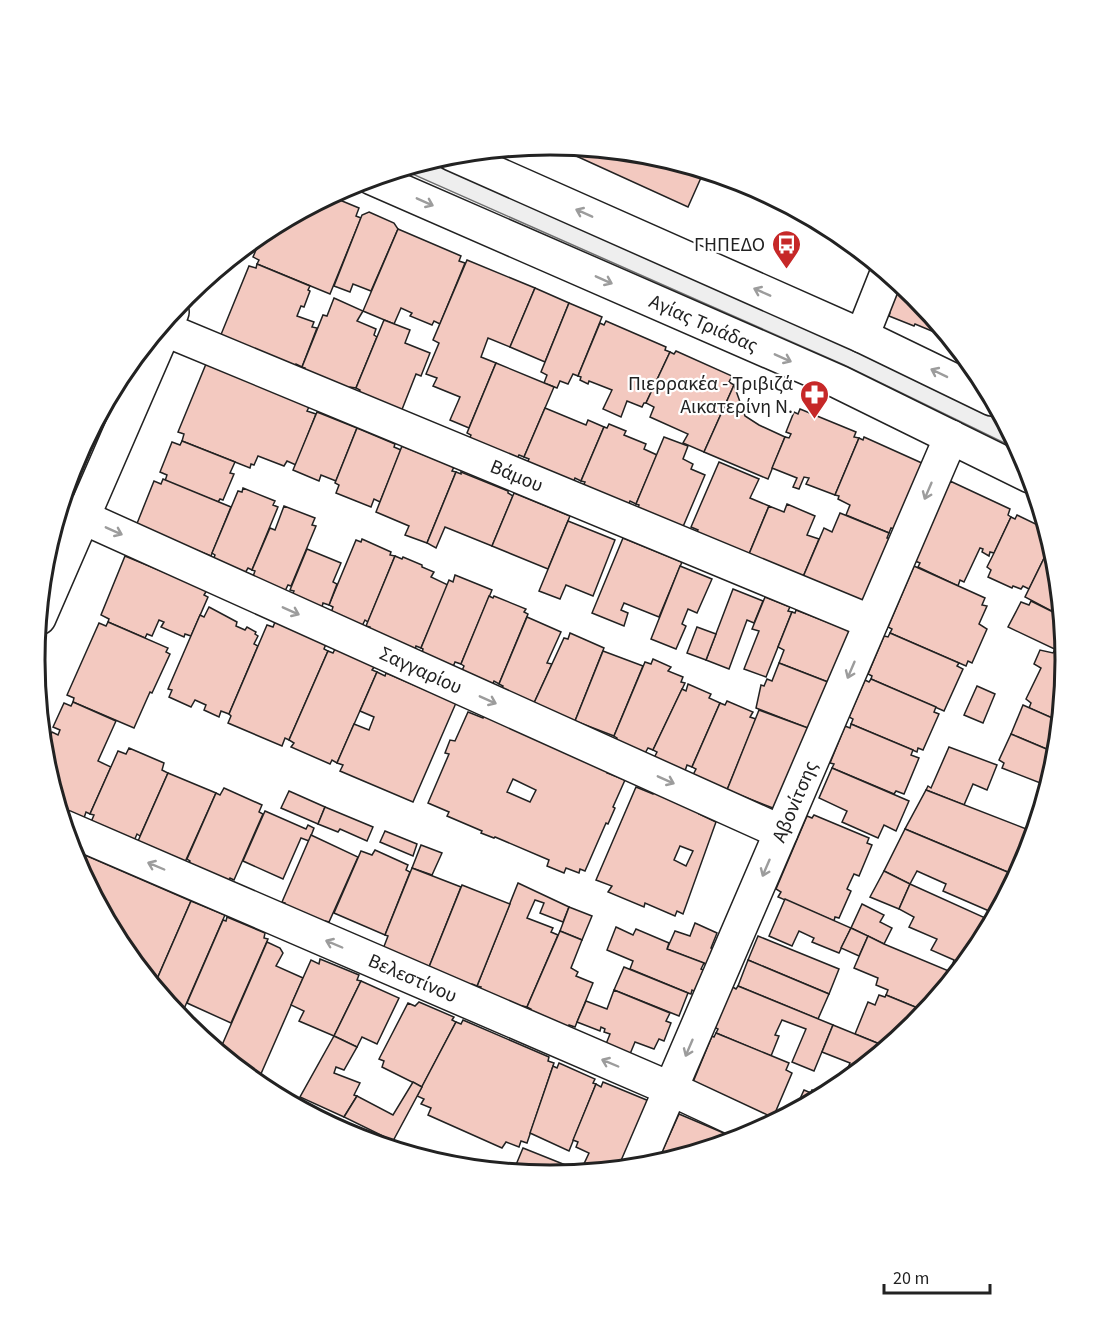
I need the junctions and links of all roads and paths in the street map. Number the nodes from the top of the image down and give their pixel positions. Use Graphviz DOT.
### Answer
graph roads {
  1 [pos="469,162"];
  2 [pos="384,183"];
  3 [pos="884,281"];
  4 [pos="174,323"];
  5 [pos="862,336"];
  6 [pos="155,345"];
  7 [pos="978,392"];
  8 [pos="951,437"];
  9 [pos="1018,470"];
  10 [pos="71,512"];
  11 [pos="53,571"];
  12 [pos="872,622"];
  13 [pos="76,832"];
  14 [pos="781,832"];
  15 [pos="671,1089"];
  16 [pos="748,1125"];
  17 [pos="642,1156"];
  5 -- 1 [label="street, one-way"];
  2 -- 8 [label="street, Αγίας Τριάδας, one-way"];
  3 -- 5 [label="street"];
  4 -- 12 [label="street, Βάμου"];
  7 -- 5 [label="street, one-way"];
  6 -- 10 [label="street"];
  8 -- 9 [label="street, Αγίας Τριάδας"];
  8 -- 12 [label="street, Αβονίτσης, one-way"];
  10 -- 11 [label="street"];
  10 -- 14 [label="street, Σαγγαρίου, one-way"];
  12 -- 14 [label="street, Αβονίτσης, one-way"];
  15 -- 13 [label="street, Βελεστίνου, one-way"];
  14 -- 15 [label="street, Αβονίτσης, one-way"];
  15 -- 16 [label="street, Βελεστίνου"];
  15 -- 17 [label="street, Αβονίτσης"];
}
